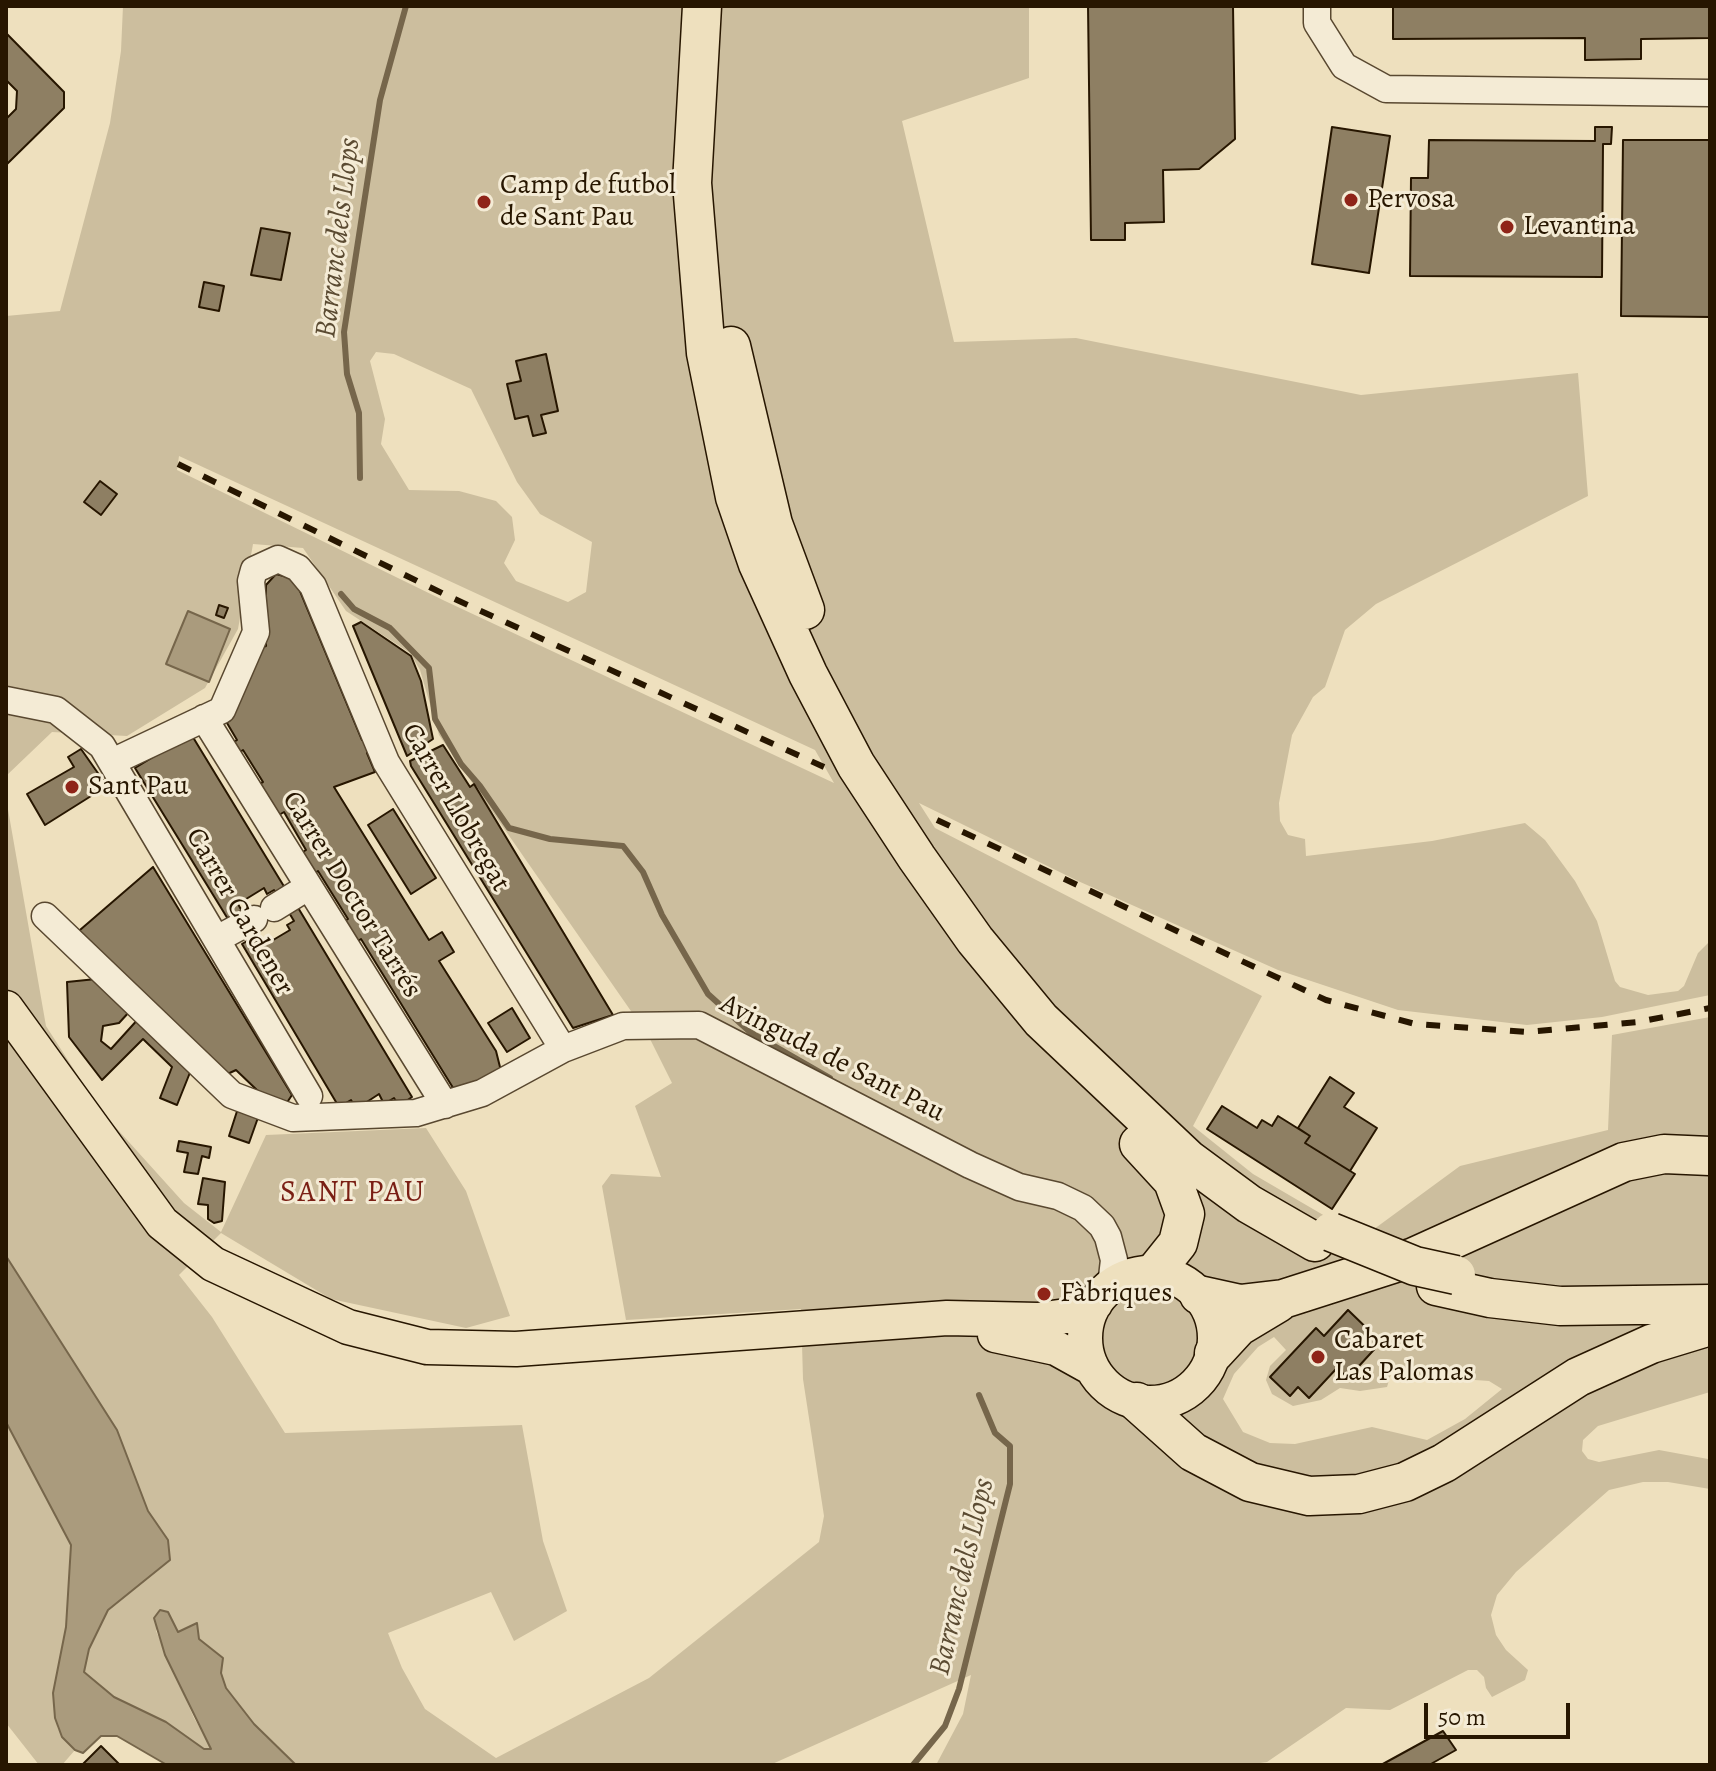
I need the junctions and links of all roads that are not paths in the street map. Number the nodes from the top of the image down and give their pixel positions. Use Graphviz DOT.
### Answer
graph roads {
  1 [pos="702,6"];
  2 [pos="717,6"];
  3 [pos="1317,6"];
  4 [pos="1710,93"];
  5 [pos="758,564"];
  6 [pos="6,700"];
  7 [pos="204,718"];
  8 [pos="112,762"];
  9 [pos="308,887"];
  10 [pos="45,916"];
  11 [pos="217,939"];
  12 [pos="6,1008"];
  13 [pos="563,1049"];
  14 [pos="309,1096"];
  15 [pos="445,1105"];
  16 [pos="1697,1154"];
  17 [pos="1323,1237"];
  18 [pos="1710,1278"];
  19 [pos="1121,1280"];
  20 [pos="1446,1281"];
  21 [pos="1710,1287"];
  22 [pos="1614,1291"];
  23 [pos="1199,1295"];
  24 [pos="1283,1299"];
  25 [pos="1710,1304"];
  26 [pos="904,1324"];
  27 [pos="1710,1326"];
  28 [pos="1214,1353"];
  29 [pos="1092,1368"];
  30 [pos="1137,1402"];
  1 -- 5 [label="highway"];
  2 -- 17 [label="highway"];
  3 -- 4 [label="street"];
  5 -- 17 [label="highway"];
  5 -- 19 [label="highway"];
  6 -- 8 [label="street, Carrer Cardener"];
  7 -- 8 [label="street"];
  7 -- 9 [label="street, Carrer Doctor Tarrés"];
  7 -- 13 [label="street, Carrer Llobregat"];
  8 -- 11 [label="street, Carrer Cardener"];
  9 -- 11 [label="street"];
  9 -- 15 [label="street, Carrer Doctor Tarrés"];
  10 -- 15 [label="street, Avinguda de Sant Pau"];
  11 -- 14 [label="street, Carrer Cardener"];
  12 -- 26 [label="main road"];
  13 -- 15 [label="street, Avinguda de Sant Pau"];
  13 -- 19 [label="street, Avinguda de Sant Pau"];
  16 -- 24 [label="highway"];
  17 -- 20 [label="highway"];
  18 -- 22 [label="highway"];
  19 -- 23 [label="main road"];
  19 -- 26 [label="main road"];
  19 -- 29 [label="main road"];
  20 -- 22 [label="highway"];
  20 -- 25 [label="highway"];
  21 -- 22 [label="highway"];
  23 -- 24 [label="highway"];
  23 -- 28 [label="main road"];
  24 -- 28 [label="highway"];
  26 -- 29 [label="main road"];
  27 -- 30 [label="highway"];
  28 -- 30 [label="main road"];
  29 -- 30 [label="main road"];
}
